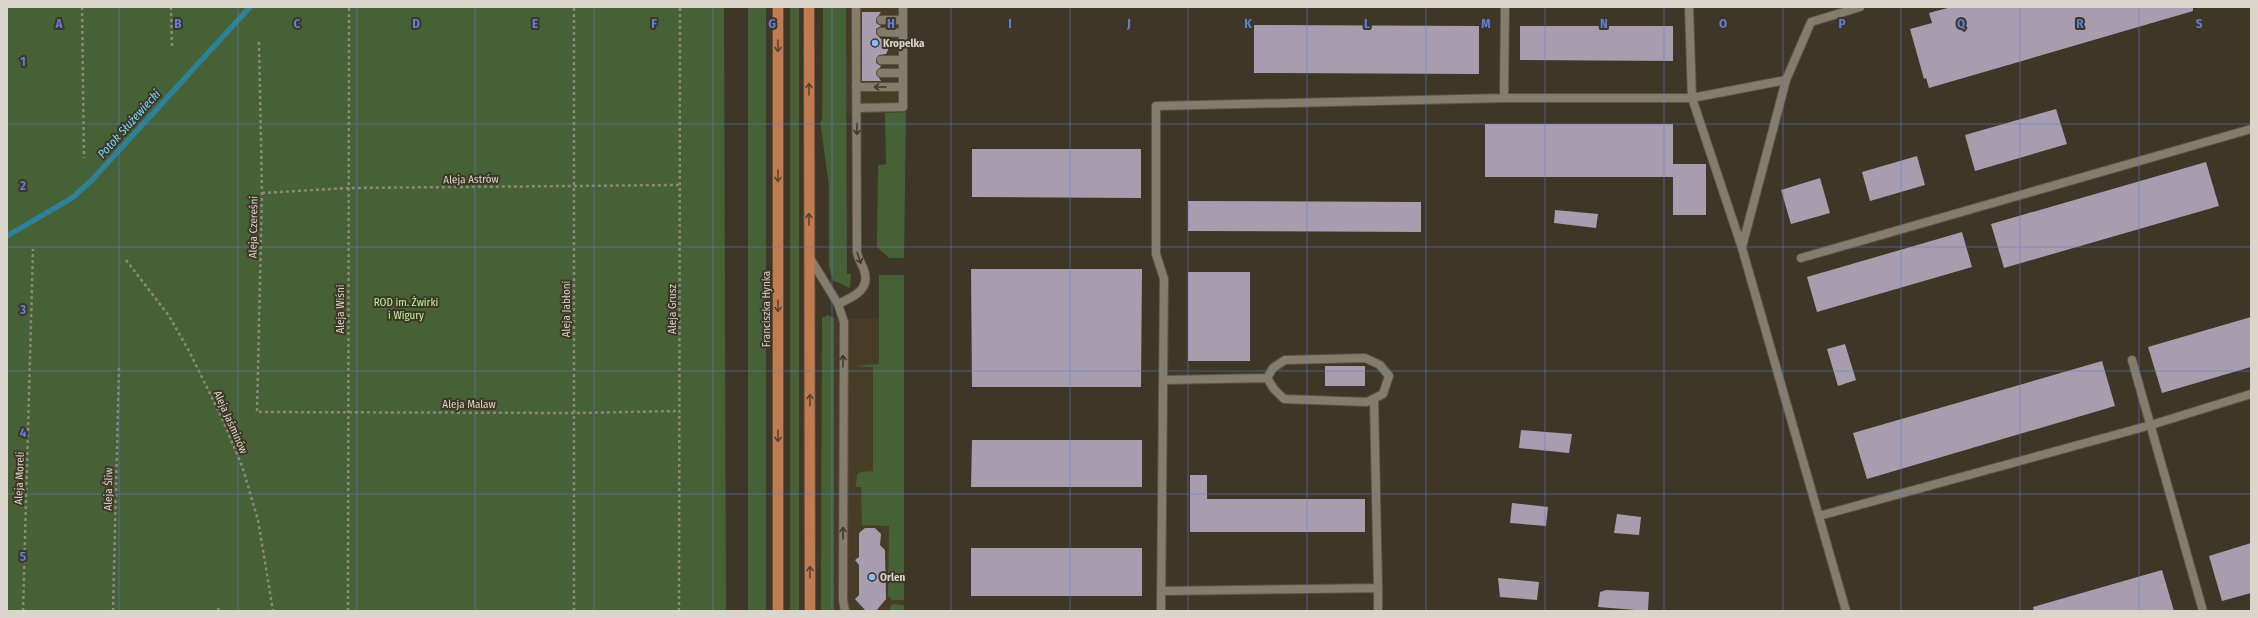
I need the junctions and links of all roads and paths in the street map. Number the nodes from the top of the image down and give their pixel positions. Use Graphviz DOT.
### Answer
graph roads {
  1 [pos="82,7"];
  2 [pos="172,7"];
  3 [pos="348,7"];
  4 [pos="574,7"];
  5 [pos="680,7"];
  6 [pos="778,7"];
  7 [pos="810,7"];
  8 [pos="856,7"];
  9 [pos="903,7"];
  10 [pos="1504,7"];
  11 [pos="1689,7"];
  12 [pos="1860,7"];
  13 [pos="881,20"];
  14 [pos="903,20"];
  15 [pos="881,32"];
  16 [pos="903,32"];
  17 [pos="259,42"];
  18 [pos="172,46"];
  19 [pos="881,60"];
  20 [pos="903,60"];
  21 [pos="881,73"];
  22 [pos="903,73"];
  23 [pos="1786,80"];
  24 [pos="856,87"];
  25 [pos="903,87"];
  26 [pos="1504,98"];
  27 [pos="1692,98"];
  28 [pos="857,108"];
  29 [pos="2251,129"];
  30 [pos="84,158"];
  31 [pos="574,185"];
  32 [pos="680,185"];
  33 [pos="348,188"];
  34 [pos="262,193"];
  35 [pos="1742,248"];
  36 [pos="33,249"];
  37 [pos="810,258"];
  38 [pos="1801,258"];
  39 [pos="126,260"];
  40 [pos="838,304"];
  41 [pos="2132,360"];
  42 [pos="119,367"];
  43 [pos="1267,378"];
  44 [pos="1164,380"];
  45 [pos="2251,394"];
  46 [pos="1374,399"];
  47 [pos="348,411"];
  48 [pos="680,411"];
  49 [pos="257,412"];
  50 [pos="574,413"];
  51 [pos="2151,425"];
  52 [pos="1819,516"];
  53 [pos="1378,588"];
  54 [pos="1162,591"];
  55 [pos="219,605"];
  56 [pos="23,611"];
  57 [pos="114,611"];
  58 [pos="218,611"];
  59 [pos="274,611"];
  60 [pos="348,611"];
  61 [pos="574,611"];
  62 [pos="679,611"];
  63 [pos="778,611"];
  64 [pos="810,611"];
  65 [pos="845,611"];
  66 [pos="1161,611"];
  67 [pos="1378,611"];
  68 [pos="1846,611"];
  69 [pos="2203,611"];
  1 -- 30 [label="path"];
  2 -- 18 [label="path"];
  3 -- 33 [label="path, Aleja Wiśni"];
  4 -- 31 [label="path, Aleja Jabłoni"];
  5 -- 32 [label="path, Aleja Grusz"];
  6 -- 63 [label="main road, Franciszka Hynka, one-way"];
  37 -- 7 [label="main road, one-way"];
  8 -- 24 [label="lane"];
  9 -- 14 [label="lane"];
  10 -- 26 [label="lane"];
  11 -- 27 [label="lane"];
  12 -- 23 [label="lane"];
  13 -- 14 [label="lane"];
  14 -- 16 [label="lane"];
  15 -- 16 [label="lane"];
  16 -- 20 [label="lane"];
  17 -- 34 [label="path, Aleja Czereśni"];
  19 -- 20 [label="lane"];
  20 -- 22 [label="lane"];
  21 -- 22 [label="lane"];
  22 -- 25 [label="lane"];
  23 -- 27 [label="lane"];
  23 -- 35 [label="lane"];
  25 -- 24 [label="lane, one-way"];
  24 -- 28 [label="lane"];
  25 -- 28 [label="lane"];
  26 -- 27 [label="lane"];
  26 -- 44 [label="lane"];
  27 -- 35 [label="lane"];
  28 -- 40 [label="lane, one-way"];
  29 -- 38 [label="lane"];
  31 -- 32 [label="path, Aleja Astrów"];
  31 -- 33 [label="path, Aleja Astrów"];
  31 -- 50 [label="path, Aleja Jabłoni"];
  32 -- 48 [label="path, Aleja Grusz"];
  33 -- 34 [label="path, Aleja Astrów"];
  33 -- 47 [label="path, Aleja Wiśni"];
  34 -- 49 [label="path, Aleja Czereśni"];
  35 -- 52 [label="lane"];
  36 -- 56 [label="path, Aleja Moreli"];
  37 -- 40 [label="lane"];
  64 -- 37 [label="main road, one-way"];
  39 -- 59 [label="path, Aleja Jaśminów"];
  65 -- 40 [label="lane, one-way"];
  41 -- 51 [label="lane"];
  42 -- 57 [label="path, Aleja Śliw"];
  43 -- 44 [label="lane"];
  43 -- 46 [label="lane"];
  43 -- 46 [label="lane"];
  44 -- 54 [label="lane"];
  45 -- 51 [label="lane"];
  46 -- 53 [label="lane"];
  47 -- 49 [label="path, Aleja Malaw"];
  47 -- 50 [label="path, Aleja Malaw"];
  47 -- 60 [label="path, Aleja Wiśni"];
  48 -- 50 [label="path, Aleja Malaw"];
  48 -- 62 [label="path, Aleja Grusz"];
  50 -- 61 [label="path, Aleja Jabłoni"];
  51 -- 52 [label="lane"];
  51 -- 69 [label="lane"];
  52 -- 68 [label="lane"];
  53 -- 54 [label="lane"];
  53 -- 67 [label="lane"];
  54 -- 66 [label="lane"];
  55 -- 58 [label="path"];
}
